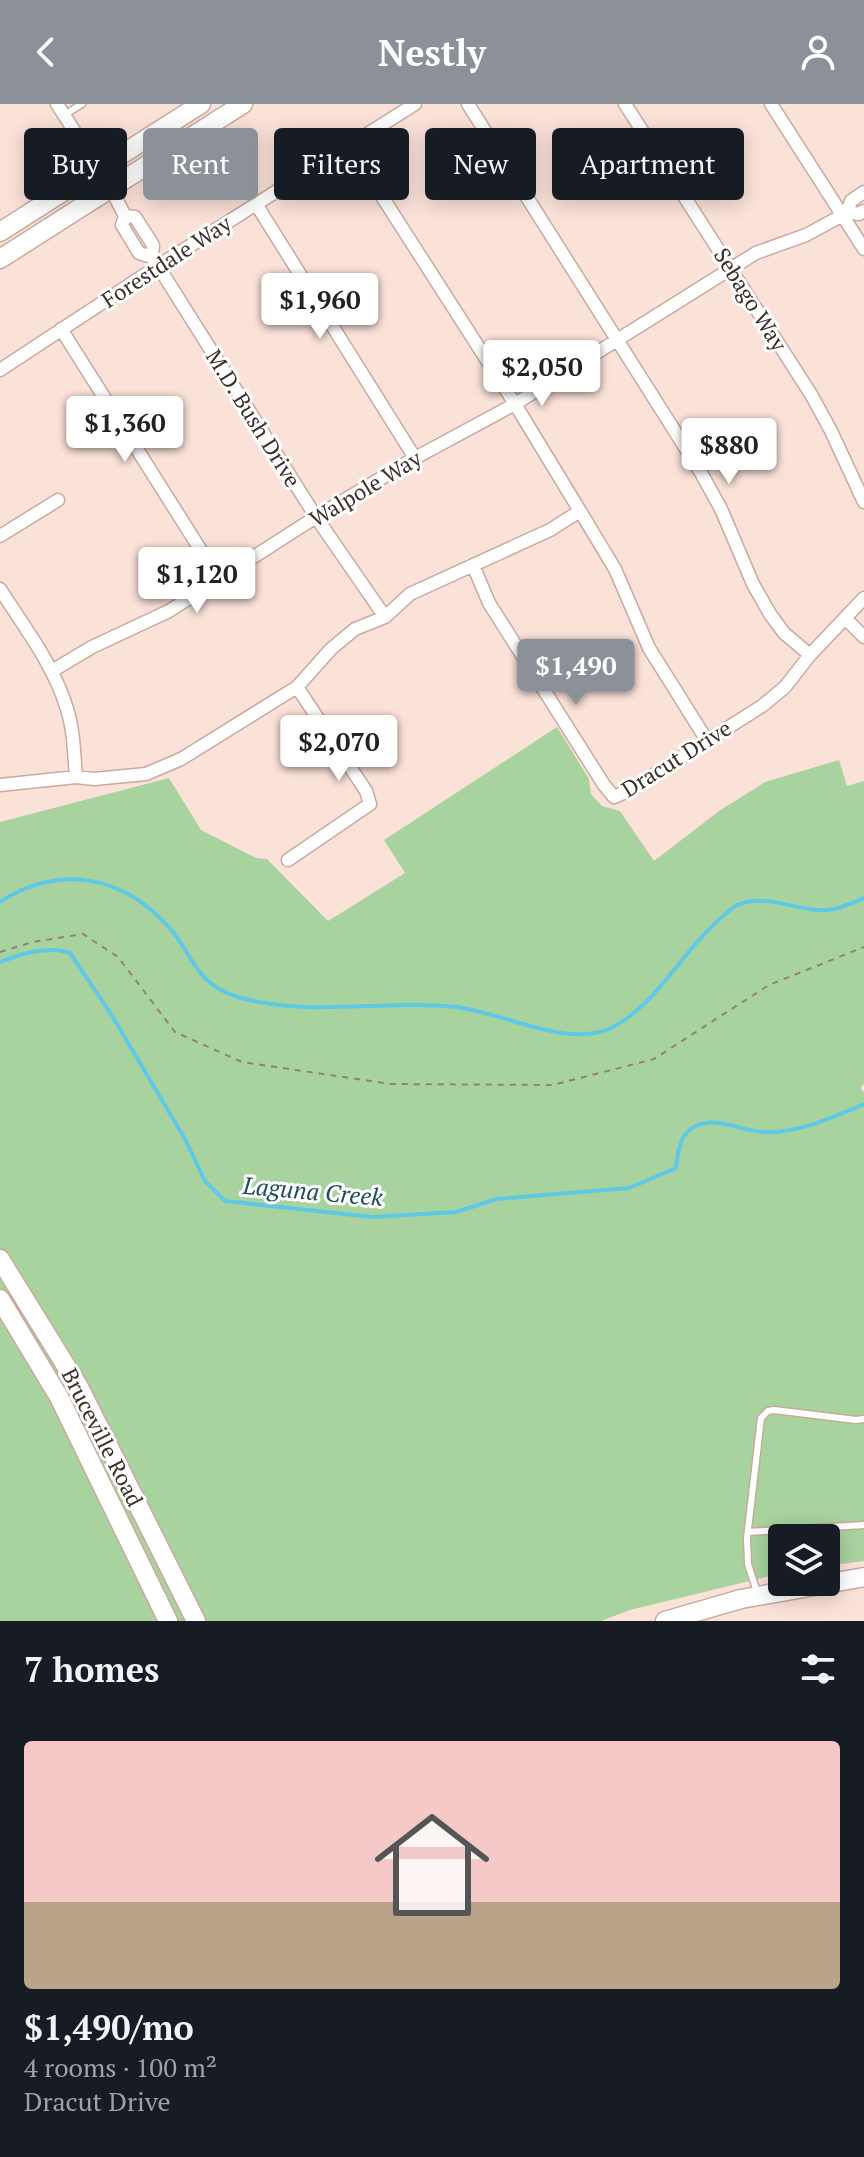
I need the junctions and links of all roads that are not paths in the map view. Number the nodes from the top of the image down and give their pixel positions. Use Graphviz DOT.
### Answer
graph roads {
  1 [pos="82,104"];
  2 [pos="201,104"];
  3 [pos="243,104"];
  4 [pos="415,104"];
  5 [pos="468,104"];
  6 [pos="625,104"];
  7 [pos="771,104"];
  8 [pos="61,110"];
  9 [pos="72,128"];
  10 [pos="376,128"];
  11 [pos="127,151"];
  12 [pos="127,176"];
  13 [pos="864,192"];
  14 [pos="274,193"];
  15 [pos="50,200"];
  16 [pos="90,200"];
  17 [pos="117,200"];
  18 [pos="384,200"];
  19 [pos="256,204"];
  20 [pos="864,211"];
  21 [pos="845,213"];
  22 [pos="0,232"];
  23 [pos="864,249"];
  24 [pos="0,259"];
  25 [pos="155,261"];
  26 [pos="732,268"];
  27 [pos="61,329"];
  28 [pos="617,340"];
  29 [pos="0,370"];
  30 [pos="515,404"];
  31 [pos="415,458"];
  32 [pos="58,500"];
  33 [pos="864,502"];
  34 [pos="580,511"];
  35 [pos="316,517"];
  36 [pos="0,536"];
  37 [pos="473,565"];
  38 [pos="219,579"];
  39 [pos="0,589"];
  40 [pos="864,598"];
  41 [pos="385,617"];
  42 [pos="845,618"];
  43 [pos="864,637"];
  44 [pos="810,655"];
  45 [pos="52,671"];
  46 [pos="297,687"];
  47 [pos="706,739"];
  48 [pos="76,777"];
  49 [pos="0,785"];
  50 [pos="288,860"];
  51 [pos="0,1259"];
  52 [pos="0,1299"];
  53 [pos="864,1419"];
  54 [pos="864,1525"];
  55 [pos="748,1532"];
  56 [pos="864,1577"];
  57 [pos="758,1596"];
  58 [pos="168,1621"];
  59 [pos="196,1621"];
  60 [pos="665,1621"];
  1 -- 8 [label="lane"];
  2 -- 11 [label="main road"];
  3 -- 12 [label="main road"];
  4 -- 10 [label="street, Forestdale Way"];
  5 -- 28 [label="street"];
  6 -- 26 [label="street, Sebago Way"];
  7 -- 21 [label="street"];
  8 -- 9 [label="street, M.D. Bush Drive"];
  13 -- 21 [label="street"];
  14 -- 19 [label="street, Forestdale Way"];
  15 -- 22 [label="main road"];
  16 -- 24 [label="main road"];
  17 -- 25 [label="street, M.D. Bush Drive"];
  18 -- 30 [label="street"];
  19 -- 25 [label="street, Forestdale Way"];
  19 -- 31 [label="street"];
  20 -- 21 [label="street"];
  21 -- 23 [label="street"];
  21 -- 26 [label="street, Walpole Way"];
  25 -- 27 [label="street, Forestdale Way"];
  25 -- 35 [label="street, M.D. Bush Drive"];
  26 -- 28 [label="street, Walpole Way"];
  26 -- 33 [label="street, Sebago Way"];
  27 -- 29 [label="street, Forestdale Way"];
  27 -- 38 [label="street"];
  28 -- 30 [label="street, Walpole Way"];
  28 -- 44 [label="street"];
  30 -- 31 [label="street, Walpole Way"];
  30 -- 34 [label="street"];
  31 -- 35 [label="street, Walpole Way"];
  32 -- 36 [label="street"];
  34 -- 37 [label="street"];
  34 -- 47 [label="street"];
  35 -- 38 [label="street, Walpole Way"];
  35 -- 41 [label="street, M.D. Bush Drive"];
  37 -- 41 [label="street"];
  37 -- 47 [label="street, Dracut Drive"];
  38 -- 45 [label="street, Walpole Way"];
  39 -- 45 [label="street"];
  40 -- 42 [label="street, Dracut Drive"];
  41 -- 46 [label="street"];
  42 -- 43 [label="street"];
  42 -- 44 [label="street, Dracut Drive"];
  44 -- 47 [label="street, Dracut Drive"];
  45 -- 48 [label="street"];
  46 -- 48 [label="street"];
  46 -- 50 [label="street"];
  48 -- 49 [label="street"];
  51 -- 59 [label="main road, Bruceville Road"];
  52 -- 58 [label="main road, Bruceville Road"];
  53 -- 55 [label="lane"];
  54 -- 55 [label="lane"];
  55 -- 57 [label="lane"];
  56 -- 57 [label="main road"];
  57 -- 60 [label="main road"];
}
